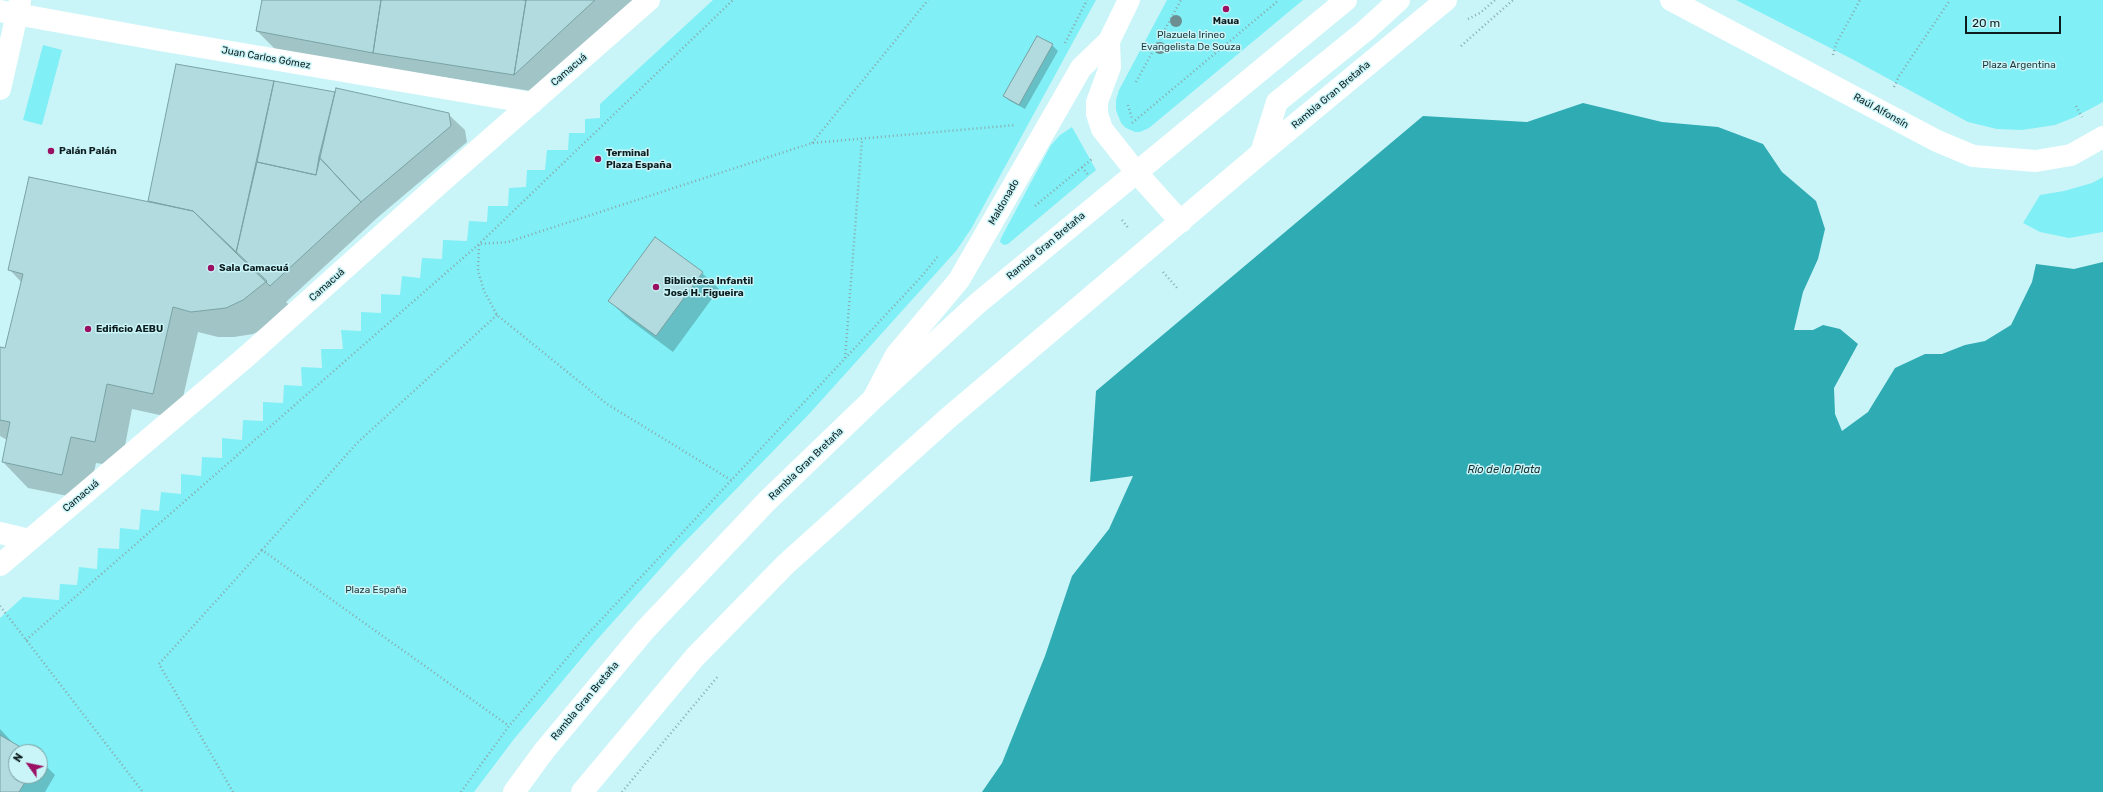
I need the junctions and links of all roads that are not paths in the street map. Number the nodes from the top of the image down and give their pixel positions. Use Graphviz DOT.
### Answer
graph roads {
  1 [pos="649,0"];
  2 [pos="1129,0"];
  3 [pos="1346,0"];
  4 [pos="1399,0"];
  5 [pos="1446,0"];
  6 [pos="1671,0"];
  7 [pos="12,8"];
  8 [pos="1109,41"];
  9 [pos="0,89"];
  10 [pos="532,103"];
  11 [pos="2103,137"];
  12 [pos="1261,153"];
  13 [pos="1136,172"];
  14 [pos="1181,222"];
  15 [pos="872,400"];
  16 [pos="0,533"];
  17 [pos="29,540"];
  18 [pos="0,565"];
  19 [pos="514,792"];
  20 [pos="582,792"];
  1 -- 10 [label="street, Camacuá"];
  2 -- 8 [label="street, Maldonado"];
  3 -- 13 [label="street, Rambla Gran Bretaña"];
  4 -- 12 [label="street"];
  5 -- 12 [label="street, Rambla Gran Bretaña"];
  6 -- 11 [label="street, Raúl Alfonsín"];
  7 -- 9 [label="street"];
  7 -- 10 [label="street, Juan Carlos Gómez"];
  8 -- 13 [label="street"];
  8 -- 15 [label="street, Maldonado"];
  10 -- 17 [label="street, Camacuá"];
  12 -- 14 [label="street, Rambla Gran Bretaña"];
  13 -- 14 [label="street"];
  13 -- 15 [label="street, Rambla Gran Bretaña"];
  14 -- 20 [label="street, Rambla Gran Bretaña"];
  15 -- 19 [label="street, Rambla Gran Bretaña"];
  16 -- 17 [label="street"];
  17 -- 18 [label="street, Camacuá"];
}
